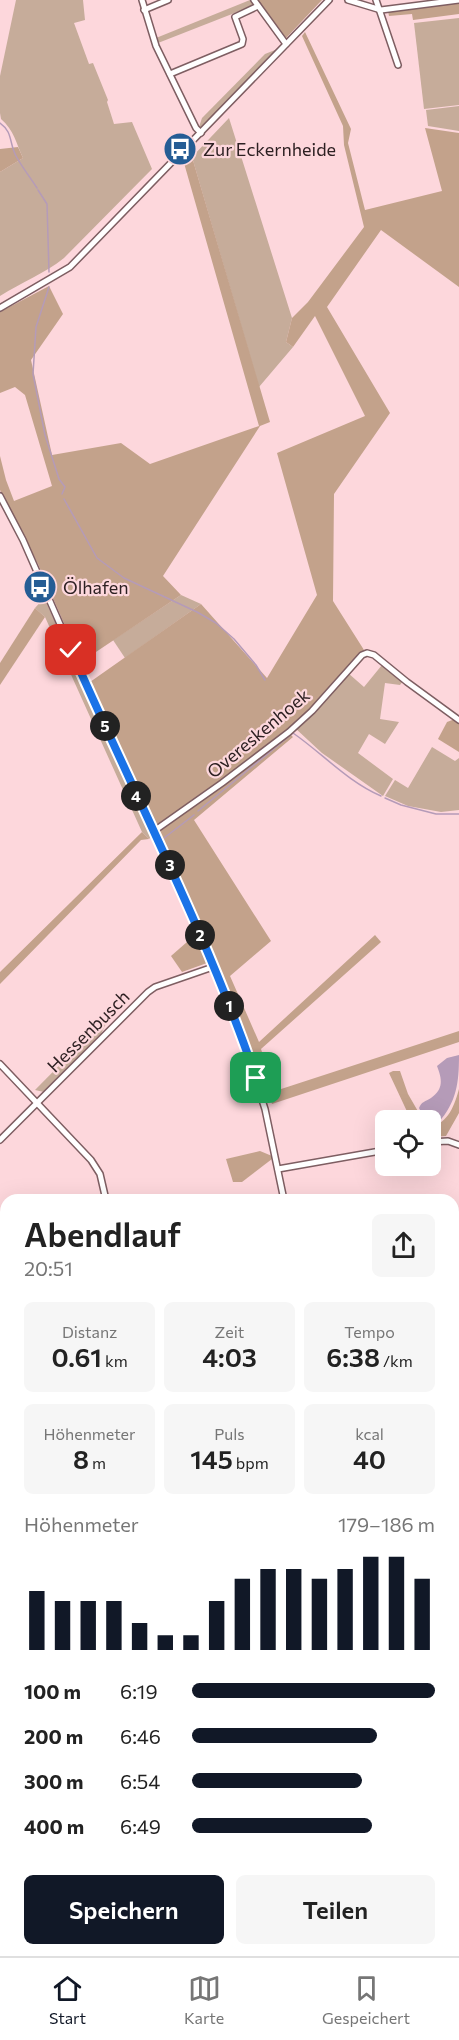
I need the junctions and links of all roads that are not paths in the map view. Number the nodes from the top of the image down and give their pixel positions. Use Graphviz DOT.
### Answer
graph roads {
  1 [pos="142,0"];
  2 [pos="168,0"];
  3 [pos="254,0"];
  4 [pos="328,0"];
  5 [pos="348,0"];
  6 [pos="376,0"];
  7 [pos="459,0"];
  8 [pos="436,2"];
  9 [pos="258,6"];
  10 [pos="144,10"];
  11 [pos="381,10"];
  12 [pos="286,44"];
  13 [pos="398,65"];
  14 [pos="170,74"];
  15 [pos="201,133"];
  16 [pos="0,308"];
  17 [pos="0,496"];
  18 [pos="459,720"];
  19 [pos="154,831"];
  20 [pos="213,967"];
  21 [pos="0,1064"];
  22 [pos="37,1104"];
  23 [pos="0,1140"];
  24 [pos="441,1141"];
  25 [pos="459,1145"];
  26 [pos="375,1152"];
  27 [pos="278,1169"];
  28 [pos="105,1194"];
  29 [pos="283,1194"];
  1 -- 10 [label="street"];
  2 -- 10 [label="street"];
  3 -- 9 [label="street"];
  4 -- 12 [label="street"];
  5 -- 11 [label="street"];
  6 -- 11 [label="street"];
  7 -- 8 [label="street"];
  8 -- 11 [label="street"];
  9 -- 12 [label="street"];
  9 -- 14 [label="street"];
  10 -- 14 [label="street"];
  11 -- 13 [label="street"];
  12 -- 15 [label="street"];
  14 -- 15 [label="street"];
  15 -- 16 [label="street"];
  17 -- 19 [label="street"];
  18 -- 19 [label="street, Overeskenhoek"];
  19 -- 20 [label="street"];
  20 -- 22 [label="street, Hessenbusch"];
  20 -- 27 [label="street"];
  21 -- 22 [label="street"];
  22 -- 23 [label="street, Hessenbusch"];
  22 -- 28 [label="street"];
  24 -- 25 [label="street"];
  26 -- 27 [label="street"];
  27 -- 29 [label="street"];
}
